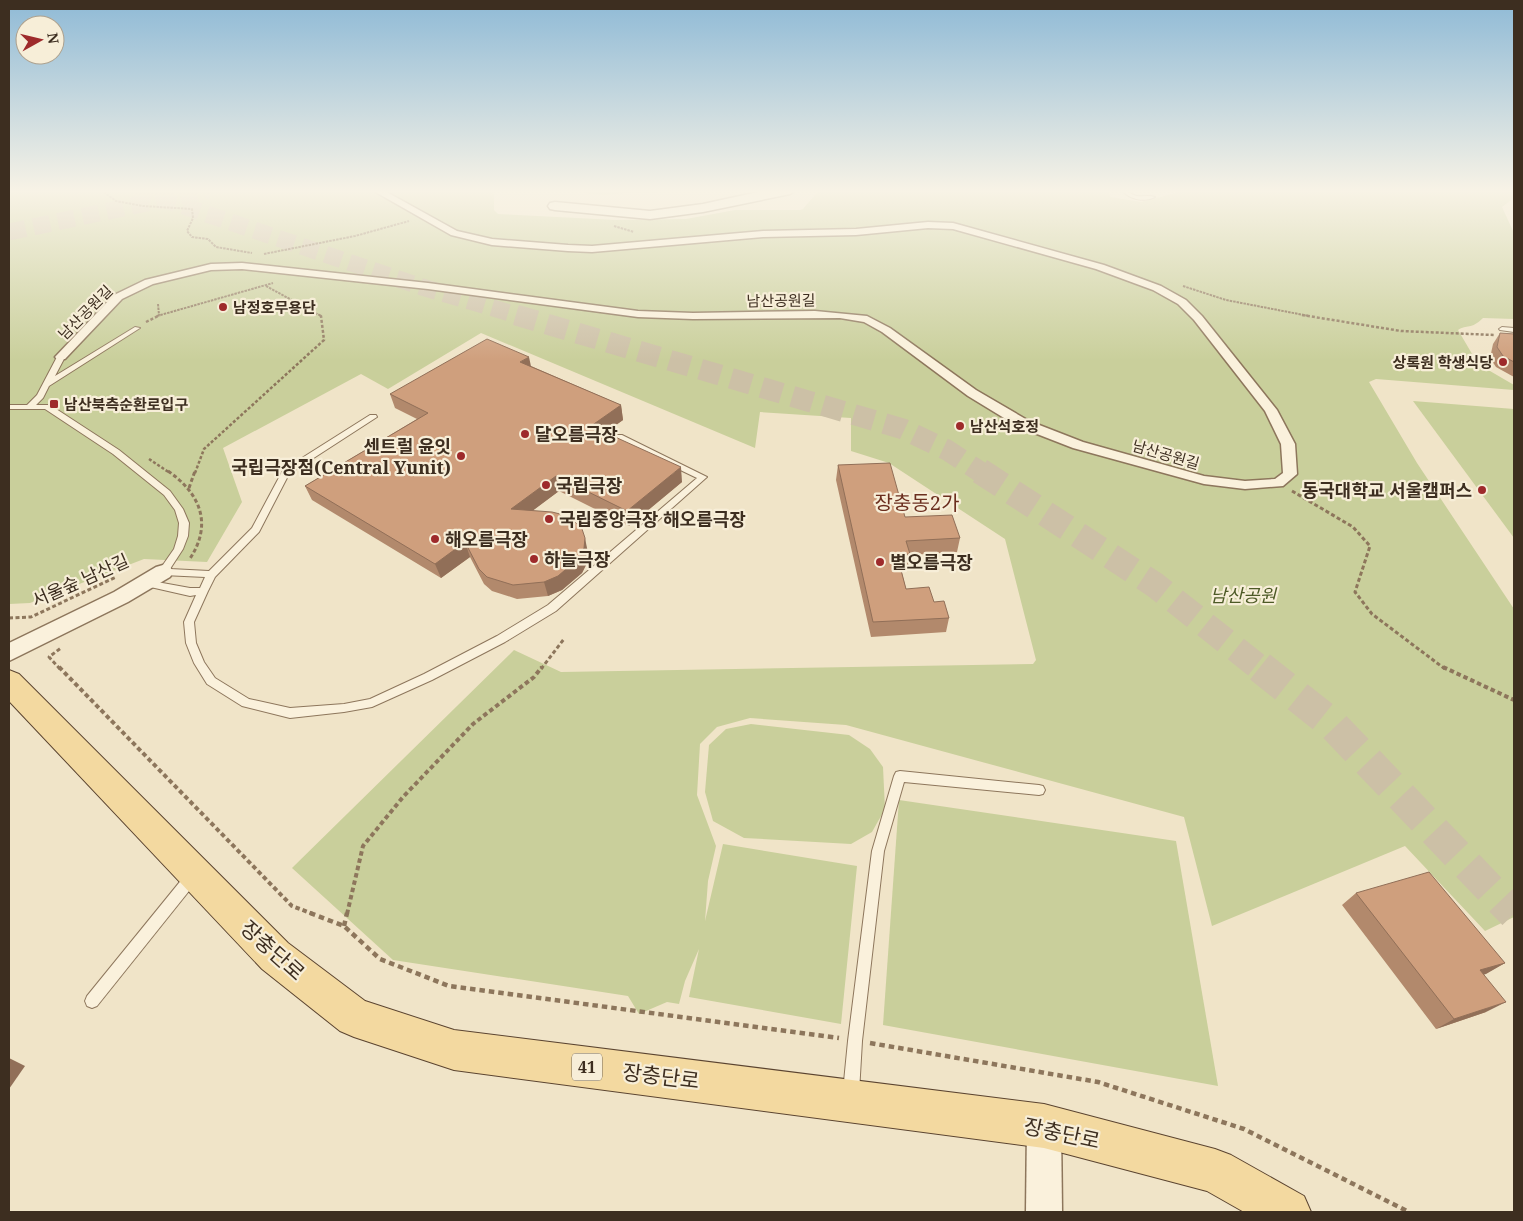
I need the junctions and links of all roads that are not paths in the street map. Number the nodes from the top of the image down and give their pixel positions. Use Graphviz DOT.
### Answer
graph roads {
  1 [pos="563,247"];
  2 [pos="614,247"];
  3 [pos="1028,247"];
  4 [pos="137,328"];
  5 [pos="1514,330"];
  6 [pos="1500,332"];
  7 [pos="61,356"];
  8 [pos="45,385"];
  9 [pos="30,406"];
  10 [pos="9,407"];
  11 [pos="374,417"];
  12 [pos="619,437"];
  13 [pos="211,575"];
  14 [pos="163,576"];
  15 [pos="203,591"];
  16 [pos="9,653"];
  17 [pos="9,682"];
  18 [pos="1039,790"];
  19 [pos="194,874"];
  20 [pos="92,1001"];
  21 [pos="851,1101"];
  22 [pos="1044,1126"];
  23 [pos="1044,1212"];
  24 [pos="1288,1212"];
  1 -- 2 [label="street, 남산공원길"];
  3 -- 7 [label="street, 남산공원길"];
  4 -- 8 [label="lane"];
  5 -- 6 [label="lane"];
  7 -- 8 [label="lane"];
  8 -- 9 [label="lane"];
  9 -- 10 [label="lane"];
  9 -- 14 [label="lane"];
  11 -- 13 [label="lane"];
  12 -- 15 [label="lane"];
  13 -- 14 [label="lane"];
  13 -- 15 [label="lane"];
  14 -- 15 [label="lane"];
  14 -- 16 [label="street"];
  17 -- 19 [label="main road, 장충단로 / 41"];
  18 -- 21 [label="lane"];
  19 -- 20 [label="lane"];
  19 -- 21 [label="main road, 장충단로 / 41"];
  21 -- 22 [label="main road, 장충단로 / 41"];
  22 -- 23 [label="street"];
  22 -- 24 [label="main road, 장충단로 / 41"];
}
